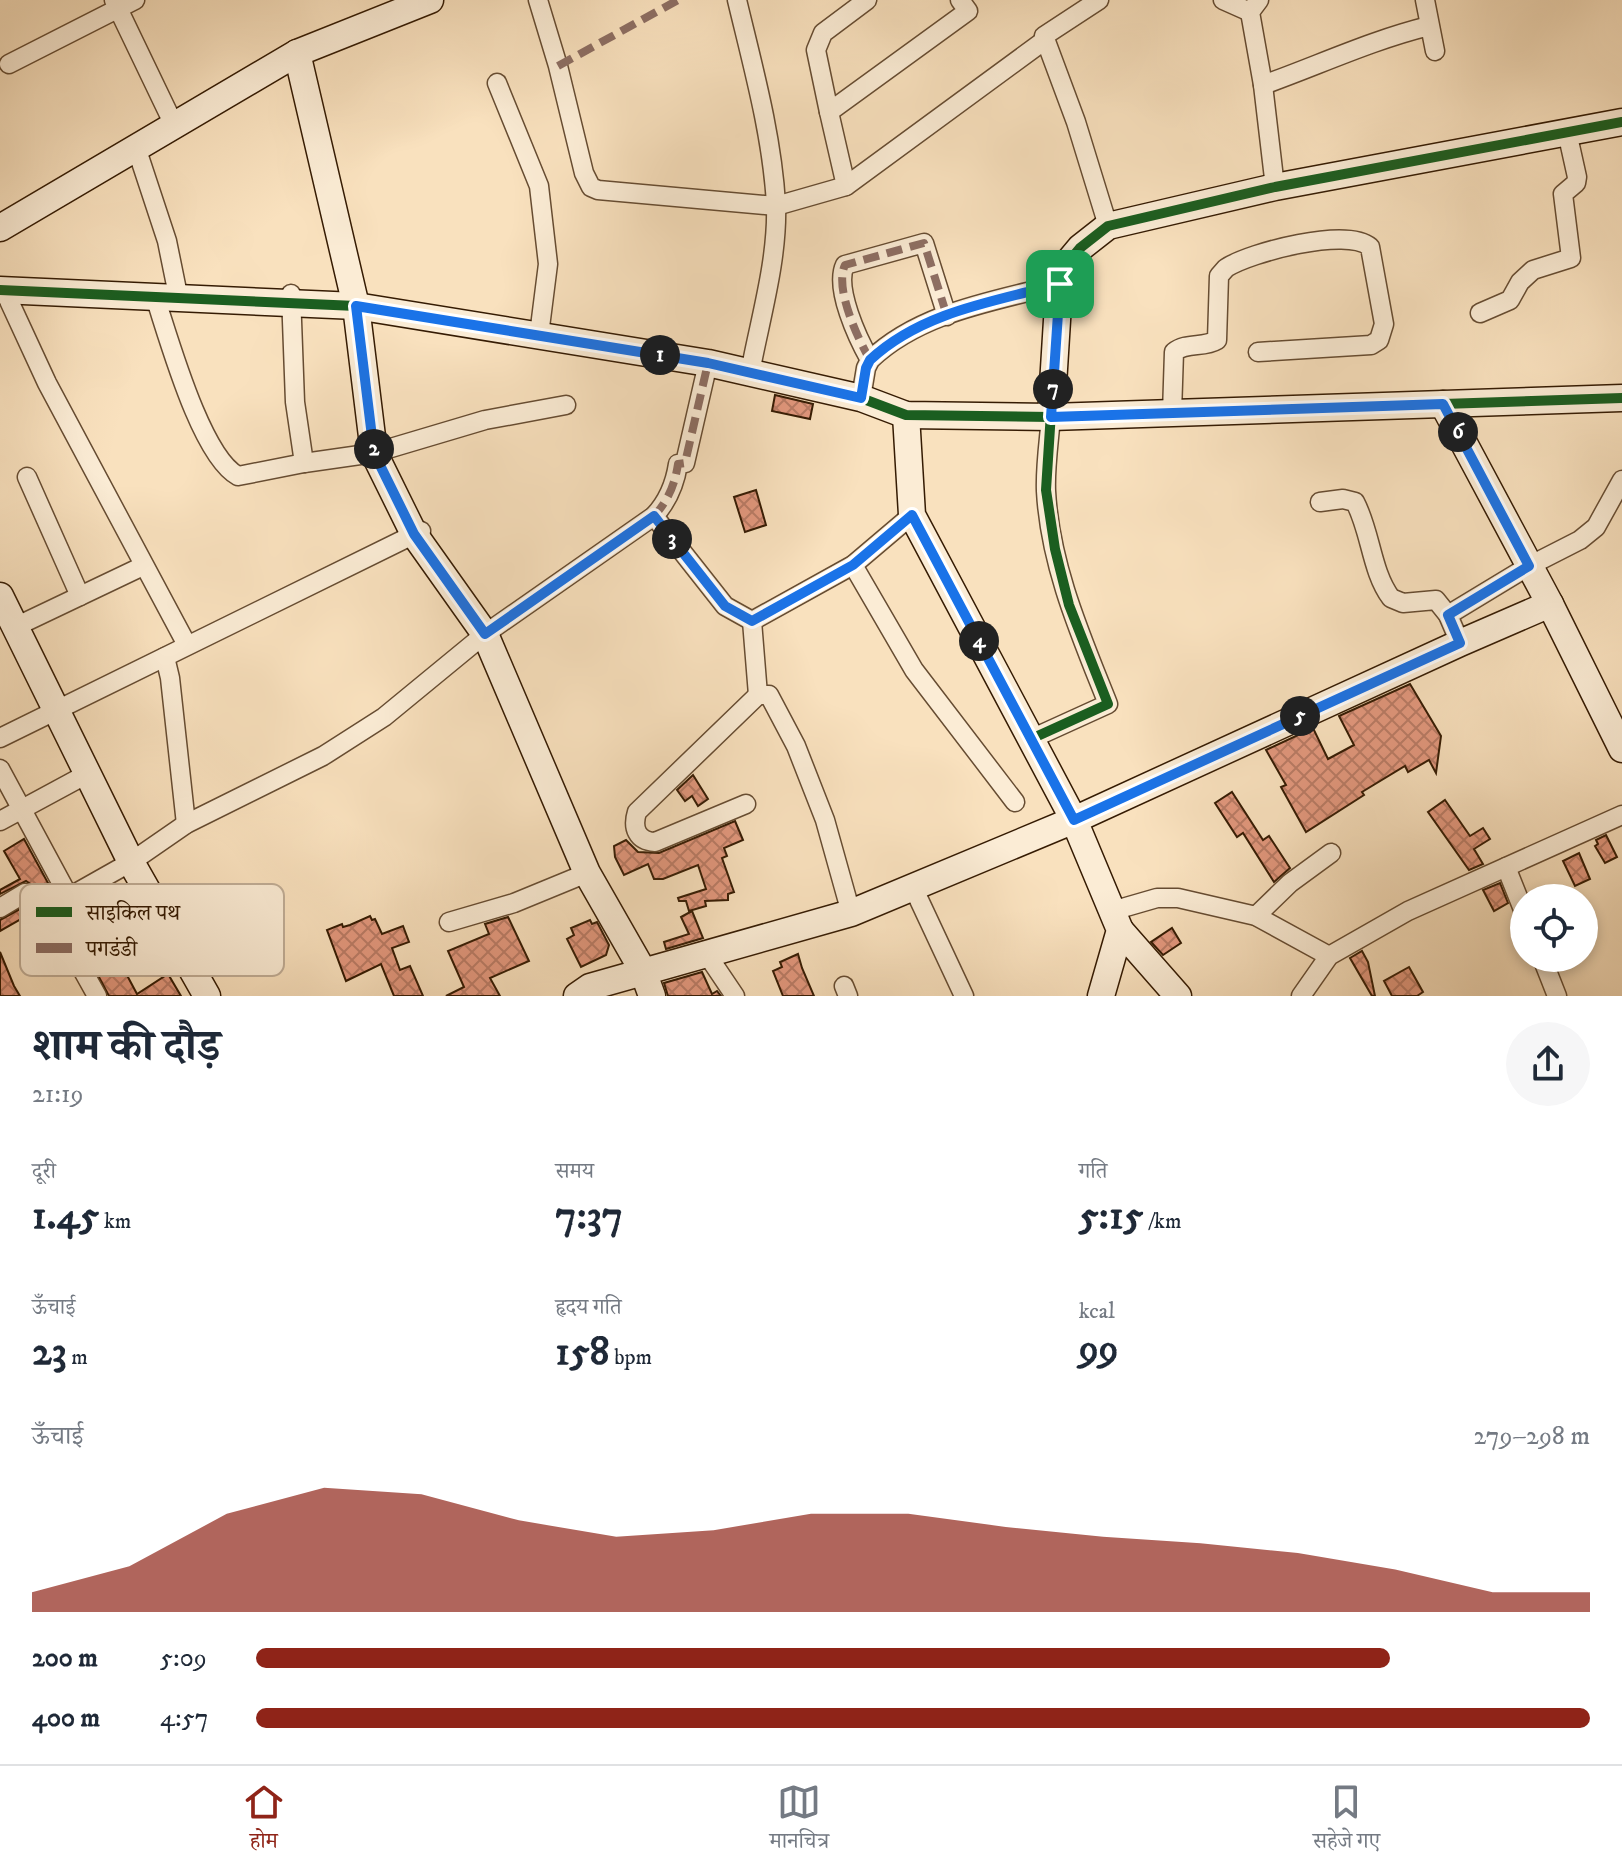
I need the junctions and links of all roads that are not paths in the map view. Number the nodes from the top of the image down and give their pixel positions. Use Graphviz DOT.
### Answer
graph roads {
  1 [pos="430,0"];
  2 [pos="538,0"];
  3 [pos="737,0"];
  4 [pos="867,0"];
  5 [pos="1099,0"];
  6 [pos="1223,0"];
  7 [pos="1425,0"];
  8 [pos="123,3"];
  9 [pos="970,4"];
  10 [pos="400,5"];
  11 [pos="1254,6"];
  12 [pos="1429,26"];
  13 [pos="1045,40"];
  14 [pos="1435,51"];
  15 [pos="297,53"];
  16 [pos="9,64"];
  17 [pos="497,83"];
  18 [pos="1263,85"];
  19 [pos="829,112"];
  20 [pos="1622,122"];
  21 [pos="174,125"];
  22 [pos="1567,132"];
  23 [pos="136,147"];
  24 [pos="846,186"];
  25 [pos="1275,187"];
  26 [pos="776,206"];
  27 [pos="1108,226"];
  28 [pos="0,228"];
  29 [pos="1060,284"];
  30 [pos="2,290"];
  31 [pos="170,298"];
  32 [pos="291,299"];
  33 [pos="356,306"];
  34 [pos="1480,313"];
  35 [pos="947,316"];
  36 [pos="539,335"];
  37 [pos="1258,352"];
  38 [pos="870,360"];
  39 [pos="708,363"];
  40 [pos="750,373"];
  41 [pos="861,398"];
  42 [pos="1622,398"];
  43 [pos="1443,404"];
  44 [pos="566,405"];
  45 [pos="1172,413"];
  46 [pos="906,415"];
  47 [pos="1051,417"];
  48 [pos="374,453"];
  49 [pos="304,463"];
  50 [pos="27,477"];
  51 [pos="1622,480"];
  52 [pos="1320,502"];
  53 [pos="912,515"];
  54 [pos="654,516"];
  55 [pos="418,532"];
  56 [pos="853,565"];
  57 [pos="143,566"];
  58 [pos="1529,566"];
  59 [pos="0,596"];
  60 [pos="80,596"];
  61 [pos="1550,604"];
  62 [pos="1448,615"];
  63 [pos="752,621"];
  64 [pos="15,627"];
  65 [pos="485,634"];
  66 [pos="1460,643"];
  67 [pos="187,645"];
  68 [pos="165,657"];
  69 [pos="758,695"];
  70 [pos="56,712"];
  71 [pos="0,738"];
  72 [pos="1031,739"];
  73 [pos="1622,749"];
  74 [pos="0,769"];
  75 [pos="87,774"];
  76 [pos="1015,802"];
  77 [pos="746,804"];
  78 [pos="21,810"];
  79 [pos="1622,815"];
  80 [pos="1074,820"];
  81 [pos="0,821"];
  82 [pos="186,824"];
  83 [pos="1331,853"];
  84 [pos="131,862"];
  85 [pos="1506,867"];
  86 [pos="587,873"];
  87 [pos="62,884"];
  88 [pos="92,884"];
  89 [pos="143,884"];
  90 [pos="1513,884"];
  91 [pos="913,887"];
  92 [pos="20,896"];
  93 [pos="0,908"];
  94 [pos="851,913"];
  95 [pos="1256,916"];
  96 [pos="1116,920"];
  97 [pos="449,922"];
  98 [pos="706,953"];
  99 [pos="1329,956"];
  100 [pos="1548,972"];
  101 [pos="86,976"];
  102 [pos="196,976"];
  103 [pos="647,984"];
  104 [pos="97,996"];
  105 [pos="207,996"];
  106 [pos="577,996"];
  107 [pos="735,996"];
  108 [pos="964,996"];
  109 [pos="1101,996"];
  110 [pos="1178,996"];
  111 [pos="1301,996"];
  112 [pos="1557,996"];
  1 -- 10 [label="street"];
  2 -- 26 [label="street"];
  3 -- 26 [label="street"];
  4 -- 19 [label="street"];
  5 -- 13 [label="street"];
  6 -- 11 [label="street"];
  7 -- 12 [label="street"];
  8 -- 16 [label="street"];
  8 -- 21 [label="street"];
  9 -- 19 [label="street"];
  10 -- 15 [label="street"];
  11 -- 18 [label="street"];
  12 -- 14 [label="street"];
  12 -- 18 [label="street"];
  13 -- 24 [label="street"];
  13 -- 27 [label="street"];
  15 -- 21 [label="street"];
  15 -- 33 [label="street"];
  17 -- 36 [label="street"];
  18 -- 25 [label="street"];
  19 -- 24 [label="street"];
  20 -- 22 [label="street"];
  21 -- 23 [label="street"];
  22 -- 25 [label="street"];
  22 -- 34 [label="street"];
  23 -- 28 [label="street"];
  23 -- 31 [label="street"];
  24 -- 26 [label="street"];
  25 -- 27 [label="street"];
  26 -- 40 [label="street"];
  27 -- 29 [label="street"];
  29 -- 35 [label="street"];
  29 -- 47 [label="street"];
  30 -- 31 [label="street"];
  30 -- 57 [label="street"];
  31 -- 32 [label="street"];
  31 -- 49 [label="street"];
  32 -- 33 [label="street"];
  32 -- 49 [label="street"];
  33 -- 36 [label="street"];
  33 -- 48 [label="street"];
  35 -- 38 [label="street"];
  35 -- 38 [label="street"];
  36 -- 39 [label="street"];
  37 -- 45 [label="street"];
  38 -- 41 [label="street"];
  39 -- 40 [label="street"];
  39 -- 54 [label="street"];
  40 -- 41 [label="street"];
  41 -- 46 [label="street"];
  42 -- 43 [label="street"];
  43 -- 45 [label="street"];
  43 -- 58 [label="street"];
  44 -- 48 [label="street"];
  45 -- 47 [label="street"];
  46 -- 47 [label="street"];
  46 -- 53 [label="street"];
  47 -- 72 [label="street"];
  48 -- 49 [label="street"];
  48 -- 55 [label="street"];
  50 -- 60 [label="street"];
  51 -- 58 [label="street"];
  52 -- 62 [label="street"];
  53 -- 56 [label="street"];
  53 -- 72 [label="street"];
  54 -- 63 [label="street"];
  54 -- 65 [label="street"];
  55 -- 65 [label="street"];
  55 -- 67 [label="street"];
  56 -- 63 [label="street"];
  56 -- 76 [label="street"];
  57 -- 60 [label="street"];
  57 -- 67 [label="street"];
  58 -- 61 [label="street"];
  58 -- 62 [label="street"];
  59 -- 64 [label="street"];
  60 -- 64 [label="street"];
  61 -- 66 [label="street"];
  61 -- 73 [label="street"];
  62 -- 66 [label="street"];
  63 -- 69 [label="street"];
  64 -- 70 [label="street"];
  65 -- 82 [label="street"];
  65 -- 86 [label="street"];
  66 -- 80 [label="street"];
  67 -- 68 [label="street"];
  68 -- 70 [label="street"];
  68 -- 82 [label="street"];
  69 -- 77 [label="street"];
  69 -- 94 [label="street"];
  70 -- 71 [label="street"];
  70 -- 75 [label="street"];
  72 -- 80 [label="street"];
  74 -- 78 [label="street"];
  75 -- 78 [label="street"];
  75 -- 84 [label="street"];
  78 -- 81 [label="street"];
  78 -- 87 [label="street"];
  79 -- 85 [label="street"];
  80 -- 91 [label="street"];
  80 -- 96 [label="street"];
  82 -- 84 [label="street"];
  83 -- 95 [label="street"];
  84 -- 88 [label="street"];
  84 -- 89 [label="street"];
  85 -- 90 [label="street"];
  85 -- 99 [label="street"];
  86 -- 97 [label="street"];
  86 -- 103 [label="street"];
  91 -- 94 [label="street"];
  91 -- 108 [label="street"];
  92 -- 93 [label="street"];
  94 -- 98 [label="street"];
  95 -- 96 [label="street"];
  95 -- 99 [label="street"];
  96 -- 109 [label="street"];
  96 -- 110 [label="street"];
  98 -- 103 [label="street"];
  98 -- 107 [label="street"];
  99 -- 111 [label="street"];
  100 -- 112 [label="street"];
  101 -- 104 [label="street"];
  102 -- 105 [label="street"];
  103 -- 106 [label="street"];
}
